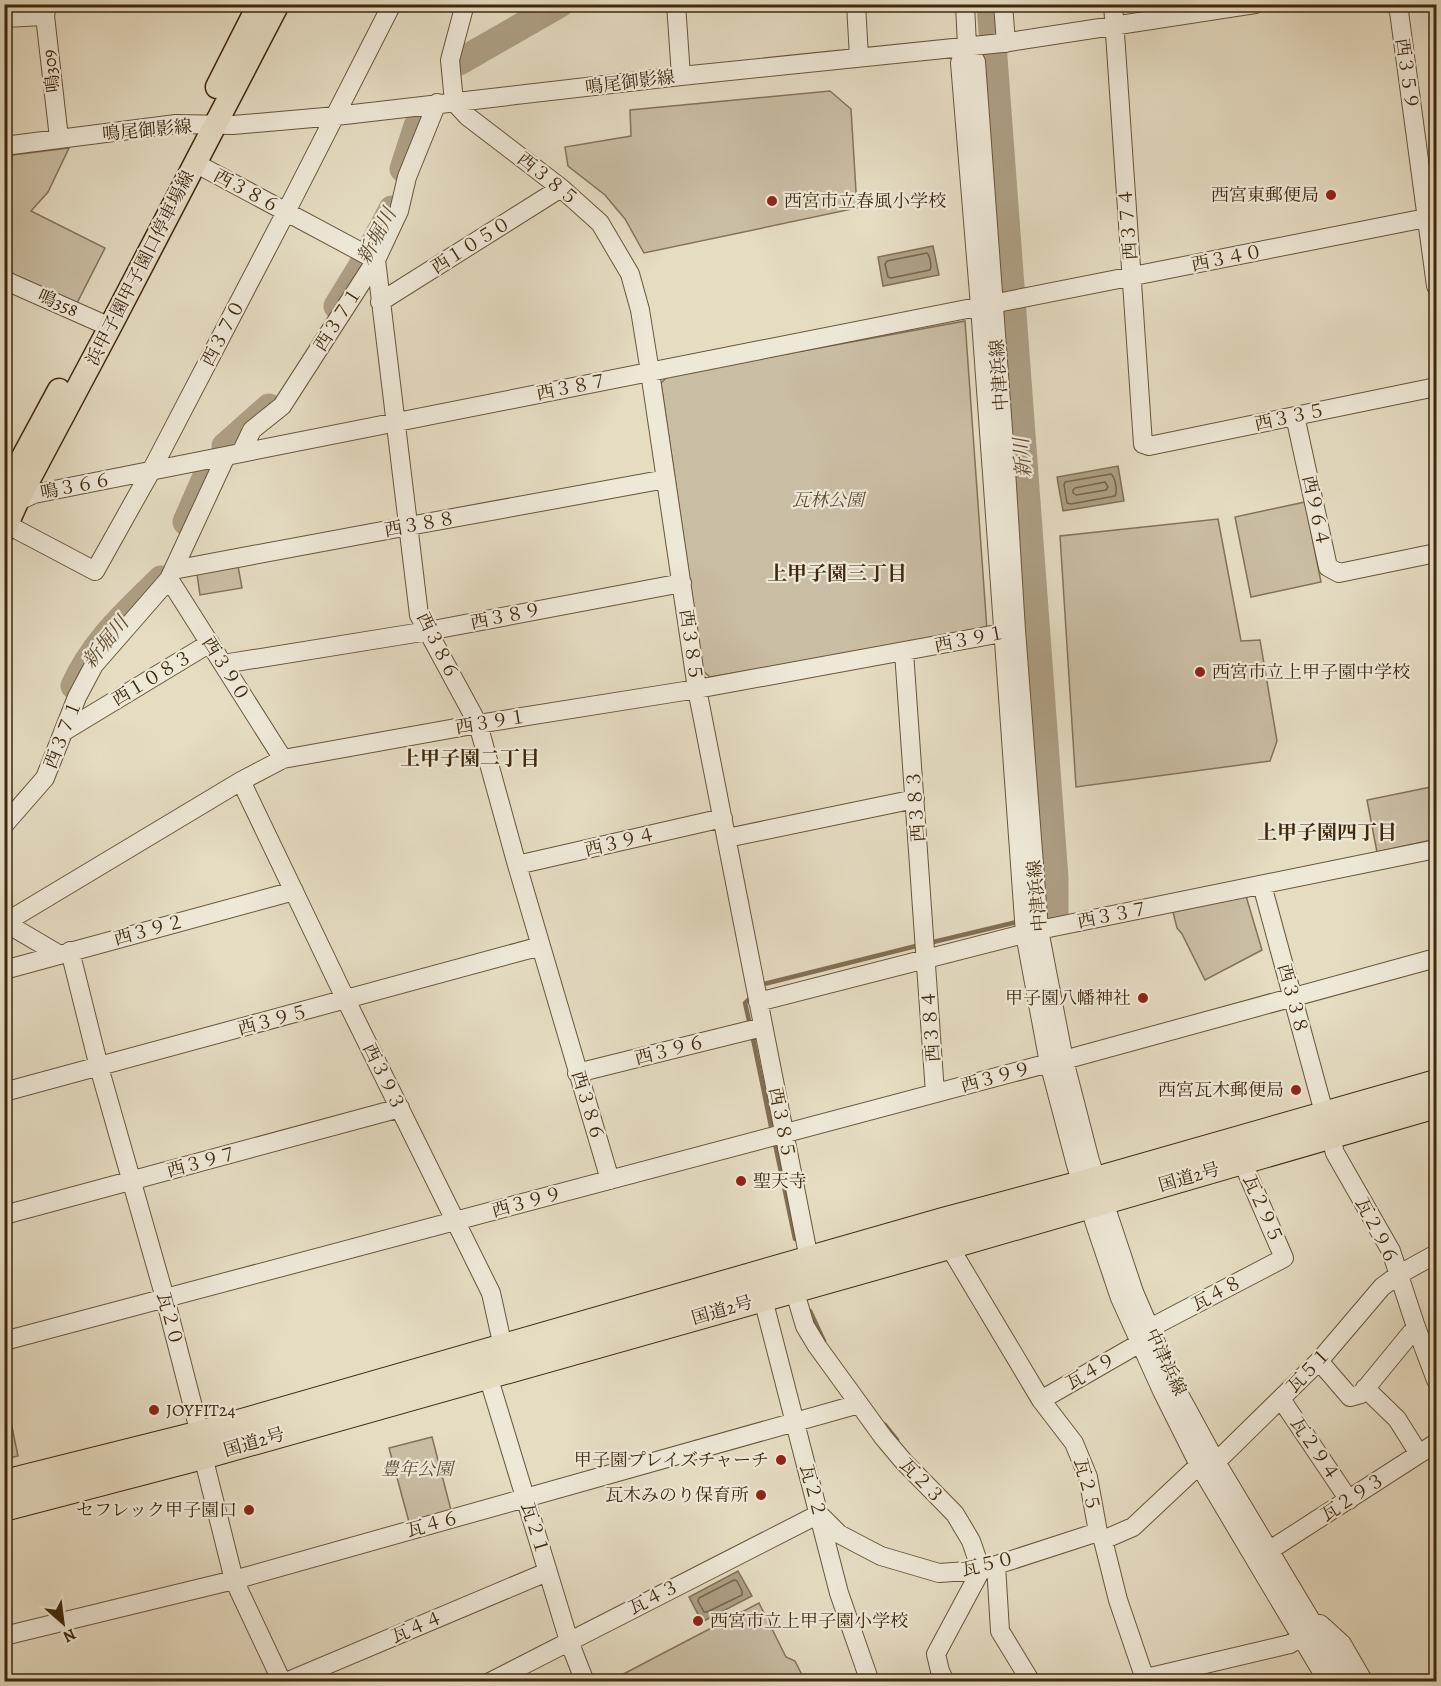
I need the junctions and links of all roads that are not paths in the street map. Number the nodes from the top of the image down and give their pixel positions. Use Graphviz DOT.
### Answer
graph roads {
  1 [pos="260,4"];
  2 [pos="278,4"];
  3 [pos="392,4"];
  4 [pos="465,4"];
  5 [pos="676,4"];
  6 [pos="856,4"];
  7 [pos="965,4"];
  8 [pos="1004,4"];
  9 [pos="1113,4"];
  10 [pos="1255,4"];
  11 [pos="1398,4"];
  12 [pos="46,10"];
  13 [pos="4,18"];
  14 [pos="1115,27"];
  15 [pos="990,44"];
  16 [pos="859,57"];
  17 [pos="681,76"];
  18 [pos="446,103"];
  19 [pos="336,116"];
  20 [pos="206,126"];
  21 [pos="59,138"];
  22 [pos="4,146"];
  23 [pos="195,163"];
  24 [pos="561,188"];
  25 [pos="286,212"];
  26 [pos="1432,217"];
  27 [pos="372,258"];
  28 [pos="1132,277"];
  29 [pos="4,280"];
  30 [pos="1437,286"];
  31 [pos="380,302"];
  32 [pos="998,303"];
  33 [pos="103,324"];
  34 [pos="650,372"];
  35 [pos="1437,387"];
  36 [pos="1295,416"];
  37 [pos="396,422"];
  38 [pos="1143,444"];
  39 [pos="233,454"];
  40 [pos="151,471"];
  41 [pos="666,479"];
  42 [pos="8,511"];
  43 [pos="409,526"];
  44 [pos="1437,553"];
  45 [pos="171,575"];
  46 [pos="682,583"];
  47 [pos="428,631"];
  48 [pos="1010,632"];
  49 [pos="210,643"];
  50 [pos="904,652"];
  51 [pos="223,664"];
  52 [pos="697,689"];
  53 [pos="478,724"];
  54 [pos="63,732"];
  55 [pos="284,759"];
  56 [pos="241,781"];
  57 [pos="915,799"];
  58 [pos="723,818"];
  59 [pos="4,825"];
  60 [pos="727,838"];
  61 [pos="1437,849"];
  62 [pos="517,865"];
  63 [pos="1262,885"];
  64 [pos="294,891"];
  65 [pos="5,922"];
  66 [pos="1032,932"];
  67 [pos="541,946"];
  68 [pos="65,953"];
  69 [pos="1437,958"];
  70 [pos="926,959"];
  71 [pos="4,970"];
  72 [pos="757,995"];
  73 [pos="1292,998"];
  74 [pos="346,1000"];
  75 [pos="763,1027"];
  76 [pos="1057,1062"];
  77 [pos="99,1067"];
  78 [pos="577,1073"];
  79 [pos="1437,1083"];
  80 [pos="4,1092"];
  81 [pos="935,1093"];
  82 [pos="1437,1105"];
  83 [pos="400,1108"];
  84 [pos="784,1133"];
  85 [pos="1330,1134"];
  86 [pos="1242,1161"];
  87 [pos="610,1180"];
  88 [pos="131,1181"];
  89 [pos="1092,1192"];
  90 [pos="4,1215"];
  91 [pos="455,1220"];
  92 [pos="949,1246"];
  93 [pos="1437,1254"];
  94 [pos="1284,1258"];
  95 [pos="809,1259"];
  96 [pos="1398,1275"];
  97 [pos="794,1289"];
  98 [pos="165,1298"];
  99 [pos="763,1299"];
  100 [pos="1416,1327"];
  101 [pos="1145,1336"];
  102 [pos="4,1341"];
  103 [pos="503,1347"];
  104 [pos="1319,1361"];
  105 [pos="488,1376"];
  106 [pos="1437,1380"];
  107 [pos="1365,1388"];
  108 [pos="1281,1399"];
  109 [pos="1041,1400"];
  110 [pos="859,1404"];
  111 [pos="795,1423"];
  112 [pos="1437,1443"];
  113 [pos="202,1445"];
  114 [pos="1419,1454"];
  115 [pos="1208,1463"];
  116 [pos="4,1483"];
  117 [pos="525,1498"];
  118 [pos="1349,1500"];
  119 [pos="4,1508"];
  120 [pos="819,1514"];
  121 [pos="1101,1536"];
  122 [pos="1270,1550"];
  123 [pos="988,1567"];
  124 [pos="547,1572"];
  125 [pos="234,1580"];
  126 [pos="1304,1608"];
  127 [pos="4,1636"];
  128 [pos="1301,1637"];
  129 [pos="569,1641"];
  130 [pos="1146,1680"];
  131 [pos="282,1682"];
  132 [pos="286,1682"];
  133 [pos="490,1682"];
  134 [pos="585,1682"];
  135 [pos="870,1682"];
  136 [pos="945,1682"];
  137 [pos="1031,1682"];
  138 [pos="1318,1682"];
  139 [pos="1328,1682"];
  140 [pos="1348,1682"];
  141 [pos="1364,1682"];
  1 -- 20 [label="main road, 浜甲子園甲子園口停車場線"];
  2 -- 20 [label="main road, 浜甲子園甲子園口停車場線"];
  3 -- 19 [label="street, 西３７０"];
  4 -- 18 [label="street, 西３７１"];
  5 -- 17 [label="street"];
  6 -- 16 [label="street"];
  7 -- 15 [label="street, 中津浜線"];
  8 -- 15 [label="street"];
  9 -- 14 [label="street, 西３７４"];
  10 -- 14 [label="street, 鳴尾御影線"];
  11 -- 26 [label="street, 西３５９"];
  12 -- 13 [label="street"];
  12 -- 21 [label="street, 鳴309"];
  14 -- 15 [label="street, 鳴尾御影線"];
  14 -- 28 [label="street, 西３７４"];
  15 -- 16 [label="street, 鳴尾御影線"];
  15 -- 32 [label="street, 中津浜線"];
  16 -- 17 [label="street, 鳴尾御影線"];
  17 -- 18 [label="street, 鳴尾御影線"];
  18 -- 19 [label="street, 鳴尾御影線"];
  18 -- 24 [label="street, 西３８５"];
  18 -- 27 [label="street, 西３７１"];
  19 -- 20 [label="street, 鳴尾御影線"];
  19 -- 25 [label="street, 西３７０"];
  20 -- 21 [label="street, 鳴尾御影線"];
  20 -- 23 [label="main road, 浜甲子園甲子園口停車場線"];
  20 -- 33 [label="main road, 浜甲子園甲子園口停車場線"];
  21 -- 22 [label="street, 鳴尾御影線"];
  23 -- 25 [label="street, 西３８６"];
  23 -- 33 [label="main road, 浜甲子園甲子園口停車場線"];
  24 -- 31 [label="street, 西１０５０"];
  24 -- 34 [label="street, 西３８５"];
  25 -- 27 [label="street, 西３８６"];
  25 -- 40 [label="street, 西３７０"];
  26 -- 28 [label="street, 西３４０"];
  26 -- 30 [label="street, 西３５９"];
  27 -- 31 [label="street, 西３８６"];
  27 -- 39 [label="street, 西３７１"];
  28 -- 32 [label="street, 西３４０"];
  28 -- 38 [label="street, 西３７４"];
  29 -- 33 [label="street, 鳴358"];
  31 -- 37 [label="street, 西３８６"];
  32 -- 34 [label="street, 西３８７"];
  32 -- 48 [label="street, 中津浜線"];
  33 -- 42 [label="main road, 浜甲子園甲子園口停車場線"];
  34 -- 37 [label="street, 西３８７"];
  34 -- 41 [label="street, 西３８５"];
  35 -- 36 [label="street, 西３３５"];
  36 -- 38 [label="street, 西３３５"];
  36 -- 44 [label="street, 西９６４"];
  37 -- 39 [label="street, 西３８７"];
  37 -- 43 [label="street, 西３８６"];
  39 -- 40 [label="street, 西３８７"];
  39 -- 45 [label="street, 西３７１"];
  40 -- 42 [label="street, 鳴３６６"];
  40 -- 42 [label="street, 西３７０"];
  41 -- 43 [label="street, 西３８８"];
  41 -- 46 [label="street, 西３８５"];
  43 -- 45 [label="street, 西３８８"];
  43 -- 47 [label="street, 西３８６"];
  45 -- 49 [label="street, 西３９０"];
  45 -- 54 [label="street, 西３７１"];
  46 -- 47 [label="street, 西３８９"];
  46 -- 52 [label="street, 西３８５"];
  47 -- 51 [label="street, 西３８９"];
  47 -- 53 [label="street, 西３８６"];
  48 -- 50 [label="street, 西３９１"];
  48 -- 66 [label="street, 中津浜線"];
  49 -- 51 [label="street, 西３９０"];
  49 -- 54 [label="street, 西１０８３"];
  50 -- 52 [label="street, 西３９１"];
  50 -- 57 [label="street, 西３８３"];
  51 -- 55 [label="street, 西３９０"];
  52 -- 53 [label="street, 西３９１"];
  52 -- 58 [label="street, 西３８５"];
  53 -- 55 [label="street, 西３９１"];
  53 -- 62 [label="street, 西３８６"];
  54 -- 59 [label="street, 西３７１"];
  55 -- 56 [label="street, 西３９１"];
  56 -- 64 [label="street, 西３９３"];
  56 -- 65 [label="street, 西３９１"];
  57 -- 60 [label="street"];
  57 -- 70 [label="street, 西３８３"];
  58 -- 60 [label="street, 西３８５"];
  58 -- 62 [label="street, 西３９４"];
  60 -- 72 [label="street, 西３８５"];
  61 -- 63 [label="street, 西３３７"];
  62 -- 67 [label="street, 西３８６"];
  63 -- 66 [label="street, 西３３７"];
  63 -- 73 [label="street, 西３３８"];
  64 -- 68 [label="street, 西３９２"];
  64 -- 74 [label="street, 西３９３"];
  65 -- 68 [label="street"];
  66 -- 70 [label="street, 西３３７"];
  66 -- 76 [label="street, 中津浜線"];
  67 -- 74 [label="street, 西３９５"];
  67 -- 78 [label="street, 西３８６"];
  68 -- 71 [label="street, 西３９２"];
  68 -- 77 [label="street, 瓦２０"];
  69 -- 73 [label="street, 西３９９"];
  70 -- 72 [label="street, 西３３７"];
  70 -- 81 [label="street, 西３８４"];
  72 -- 75 [label="street, 西３８５"];
  73 -- 76 [label="street, 西３９９"];
  73 -- 85 [label="street, 西３３８"];
  74 -- 77 [label="street, 西３９５"];
  74 -- 83 [label="street, 西３９３"];
  75 -- 78 [label="street, 西３９６"];
  75 -- 84 [label="street, 西３８５"];
  76 -- 81 [label="street, 西３９９"];
  76 -- 89 [label="street, 中津浜線"];
  77 -- 80 [label="street, 西３９５"];
  77 -- 88 [label="street, 瓦２０"];
  78 -- 87 [label="street, 西３８６"];
  79 -- 85 [label="highway, 国道2号"];
  81 -- 84 [label="street, 西３９９"];
  82 -- 85 [label="highway, 国道2号"];
  83 -- 88 [label="street, 西３９７"];
  83 -- 91 [label="street, 西３９３"];
  84 -- 87 [label="street, 西３９９"];
  84 -- 95 [label="street, 西３８５"];
  85 -- 86 [label="highway, 国道2号"];
  85 -- 89 [label="highway, 国道2号"];
  85 -- 96 [label="street, 瓦２９６"];
  86 -- 89 [label="highway, 国道2号"];
  86 -- 94 [label="street, 瓦２９５"];
  87 -- 91 [label="street, 西３９９"];
  88 -- 90 [label="street, 西３９７"];
  88 -- 98 [label="street, 瓦２０"];
  89 -- 92 [label="highway, 国道2号"];
  89 -- 95 [label="highway, 国道2号"];
  89 -- 101 [label="street, 中津浜線"];
  91 -- 98 [label="street, 西３９９"];
  91 -- 103 [label="street, 西３９３"];
  92 -- 97 [label="highway, 国道2号"];
  92 -- 109 [label="street, 瓦２５"];
  93 -- 96 [label="street, 瓦５１"];
  94 -- 101 [label="street, 瓦４８"];
  95 -- 103 [label="highway, 国道2号"];
  96 -- 100 [label="street, 瓦２９６"];
  96 -- 104 [label="street, 瓦５１"];
  97 -- 99 [label="highway, 国道2号"];
  97 -- 110 [label="street, 瓦２３"];
  98 -- 102 [label="street, 西３９９"];
  98 -- 113 [label="street, 瓦２０"];
  99 -- 105 [label="highway, 国道2号"];
  99 -- 111 [label="street, 瓦２２"];
  100 -- 106 [label="street, 瓦２９６"];
  100 -- 107 [label="street"];
  101 -- 109 [label="street, 瓦４９"];
  101 -- 115 [label="street, 中津浜線"];
  103 -- 105 [label="street"];
  103 -- 113 [label="highway, 国道2号"];
  104 -- 107 [label="street"];
  104 -- 108 [label="street, 瓦５１"];
  105 -- 113 [label="highway, 国道2号"];
  105 -- 117 [label="street, 瓦２１"];
  107 -- 114 [label="street"];
  108 -- 115 [label="street, 瓦５１"];
  108 -- 118 [label="street, 瓦２９４"];
  109 -- 121 [label="street, 瓦２５"];
  110 -- 111 [label="street, 瓦４６"];
  110 -- 123 [label="street, 瓦２３"];
  111 -- 117 [label="street, 瓦４６"];
  111 -- 120 [label="street, 瓦２２"];
  112 -- 114 [label="street, 瓦２９３"];
  113 -- 116 [label="highway, 国道2号"];
  113 -- 119 [label="highway, 国道2号"];
  113 -- 125 [label="street, 瓦２０"];
  114 -- 118 [label="street, 瓦２９３"];
  115 -- 121 [label="street, 瓦５１"];
  115 -- 122 [label="street, 中津浜線"];
  115 -- 128 [label="street, 中津浜線"];
  117 -- 124 [label="street, 瓦２１"];
  117 -- 125 [label="street, 瓦４６"];
  118 -- 122 [label="street, 瓦２９３"];
  120 -- 123 [label="street, 瓦５０"];
  120 -- 129 [label="street, 瓦４３"];
  120 -- 135 [label="street, 瓦２２"];
  121 -- 123 [label="street, 瓦５０"];
  121 -- 130 [label="street, 瓦２５"];
  122 -- 126 [label="street, 中津浜線"];
  123 -- 136 [label="street"];
  123 -- 137 [label="street, 瓦２３"];
  124 -- 129 [label="street, 瓦２１"];
  124 -- 132 [label="street, 瓦４４"];
  125 -- 127 [label="street, 瓦４６"];
  125 -- 131 [label="street, 瓦２０"];
  126 -- 140 [label="street, 中津浜線"];
  126 -- 141 [label="street"];
  128 -- 130 [label="street"];
  128 -- 138 [label="street"];
  128 -- 139 [label="street, 中津浜線"];
  129 -- 133 [label="street, 瓦４３"];
  129 -- 134 [label="street, 瓦２１"];
}
